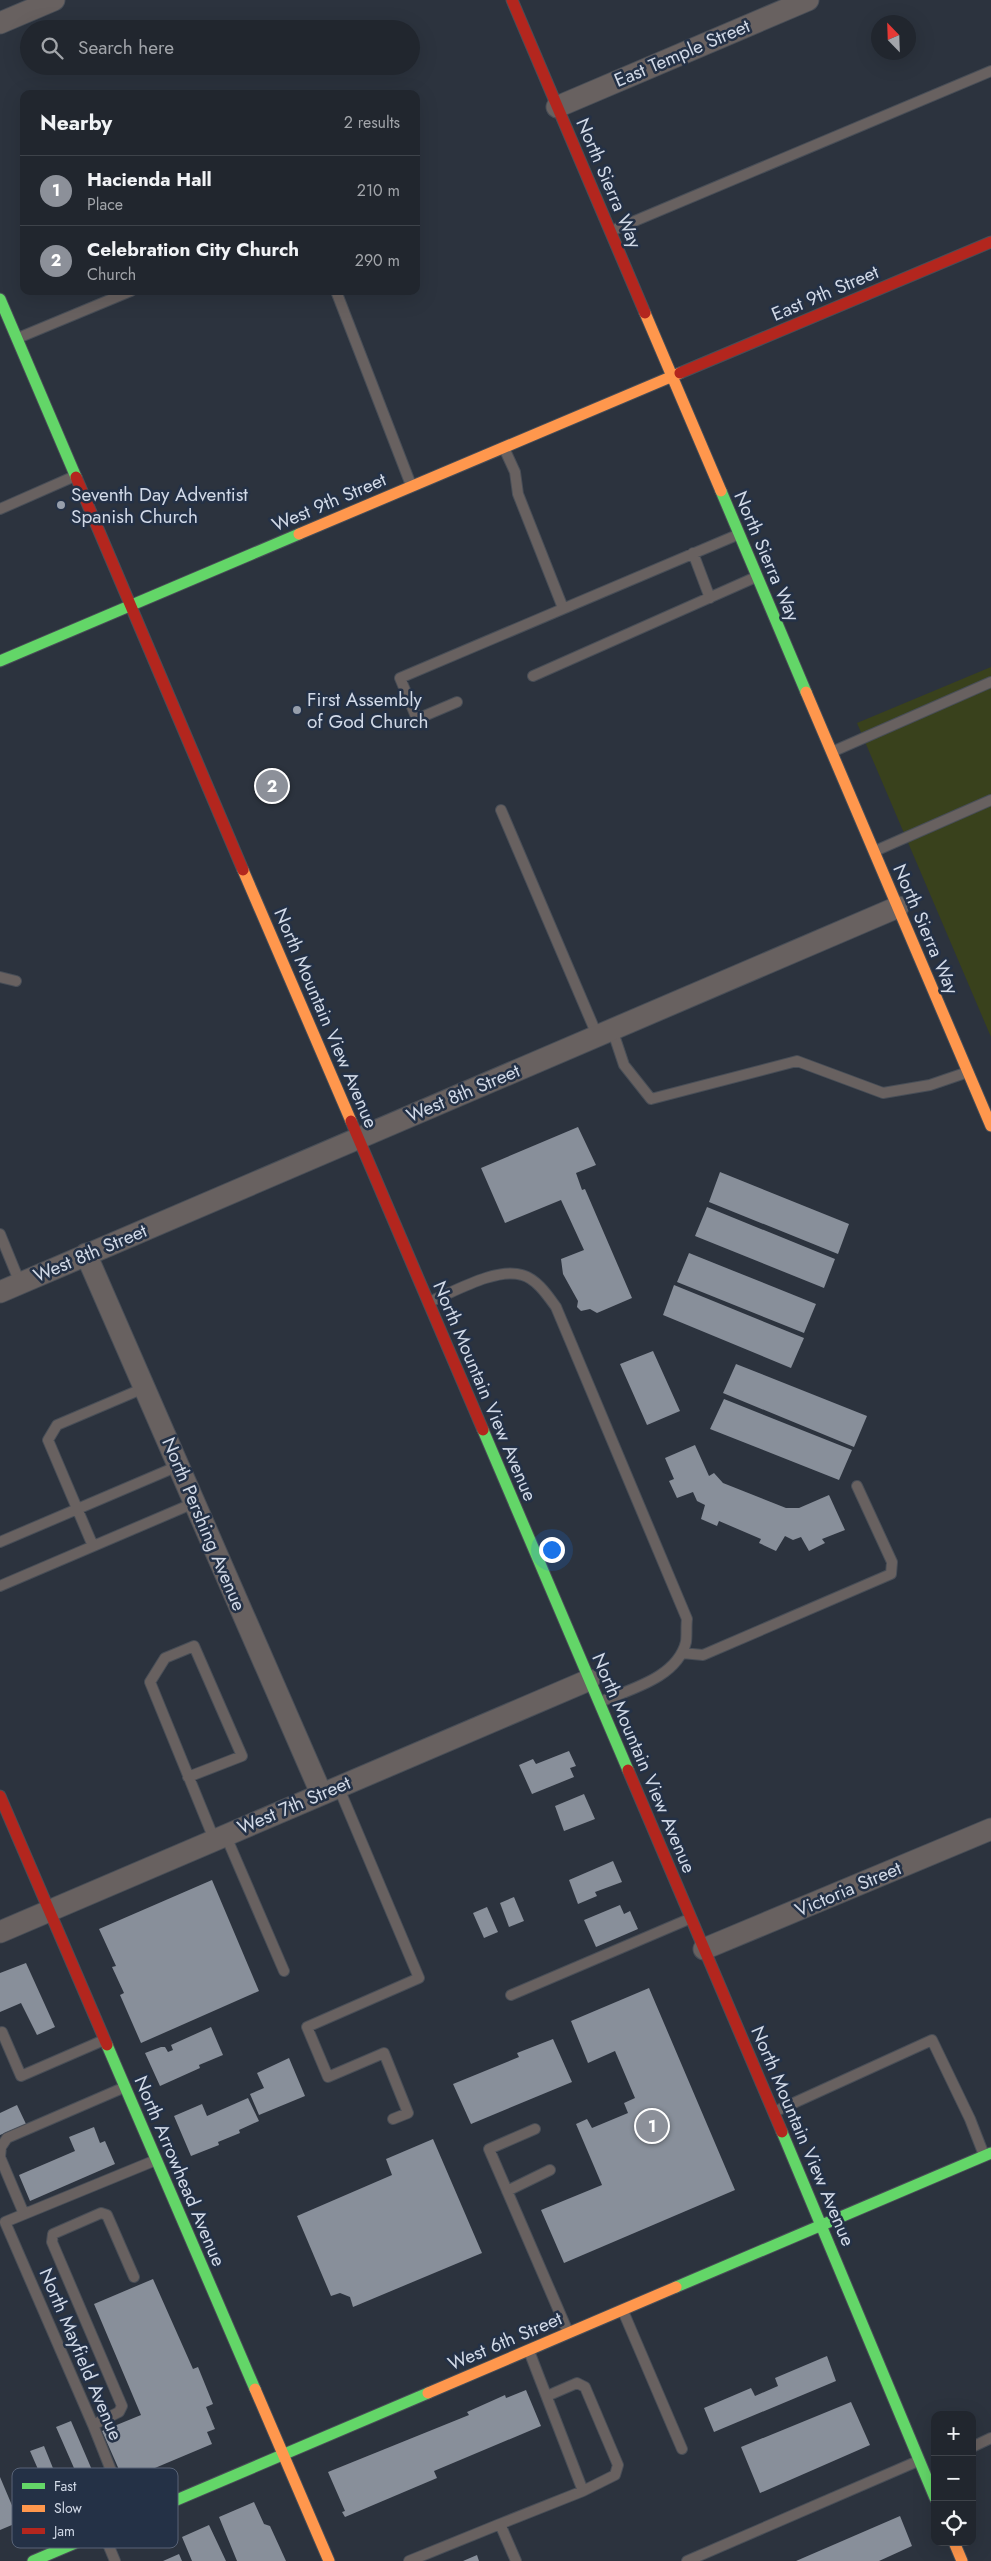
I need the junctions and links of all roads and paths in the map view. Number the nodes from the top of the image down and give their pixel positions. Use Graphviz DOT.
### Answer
graph roads {
  1 [pos="54,0"];
  2 [pos="512,0"];
  3 [pos="808,0"];
  4 [pos="0,23"];
  5 [pos="991,71"];
  6 [pos="557,107"];
  7 [pos="610,231"];
  8 [pos="991,242"];
  9 [pos="120,295"];
  10 [pos="338,295"];
  11 [pos="0,299"];
  12 [pos="12,335"];
  13 [pos="672,375"];
  14 [pos="504,447"];
  15 [pos="75,476"];
  16 [pos="412,486"];
  17 [pos="0,509"];
  18 [pos="739,534"];
  19 [pos="692,553"];
  20 [pos="757,577"];
  21 [pos="710,598"];
  22 [pos="130,606"];
  23 [pos="562,608"];
  24 [pos="0,662"];
  25 [pos="533,676"];
  26 [pos="991,682"];
  27 [pos="457,702"];
  28 [pos="832,752"];
  29 [pos="991,800"];
  30 [pos="501,810"];
  31 [pos="874,851"];
  32 [pos="898,907"];
  33 [pos="0,978"];
  34 [pos="16,981"];
  35 [pos="605,1032"];
  36 [pos="968,1072"];
  37 [pos="991,1126"];
  38 [pos="358,1138"];
  39 [pos="0,1234"];
  40 [pos="86,1254"];
  41 [pos="20,1283"];
  42 [pos="0,1292"];
  43 [pos="428,1302"];
  44 [pos="144,1388"];
  45 [pos="178,1466"];
  46 [pos="857,1486"];
  47 [pos="194,1503"];
  48 [pos="78,1509"];
  49 [pos="0,1542"];
  50 [pos="93,1546"];
  51 [pos="0,1586"];
  52 [pos="682,1653"];
  53 [pos="589,1680"];
  54 [pos="599,1702"];
  55 [pos="188,1777"];
  56 [pos="329,1790"];
  57 [pos="0,1796"];
  58 [pos="991,1829"];
  59 [pos="220,1837"];
  60 [pos="48,1910"];
  61 [pos="691,1918"];
  62 [pos="0,1932"];
  63 [pos="704,1949"];
  64 [pos="284,1970"];
  65 [pos="511,1995"];
  66 [pos="2,2032"];
  67 [pos="104,2040"];
  68 [pos="125,2087"];
  69 [pos="774,2112"];
  70 [pos="393,2119"];
  71 [pos="535,2129"];
  72 [pos="988,2154"];
  73 [pos="156,2160"];
  74 [pos="550,2170"];
  75 [pos="507,2191"];
  76 [pos="24,2214"];
  77 [pos="822,2225"];
  78 [pos="134,2277"];
  79 [pos="622,2310"];
  80 [pos="568,2333"];
  81 [pos="528,2350"];
  82 [pos="547,2396"];
  83 [pos="93,2424"];
  84 [pos="991,2438"];
  85 [pos="976,2444"];
  86 [pos="682,2449"];
  87 [pos="283,2454"];
  88 [pos="931,2463"];
  89 [pos="920,2464"];
  90 [pos="111,2468"];
  91 [pos="931,2489"];
  92 [pos="583,2491"];
  93 [pos="178,2499"];
  94 [pos="500,2524"];
  95 [pos="956,2546"];
  96 [pos="63,2548"];
  97 [pos="110,2548"];
  98 [pos="33,2561"];
  99 [pos="115,2561"];
  100 [pos="329,2561"];
  101 [pos="409,2561"];
  102 [pos="516,2561"];
  103 [pos="687,2561"];
  104 [pos="962,2561"];
  1 -- 4 [label="street"];
  2 -- 6 [label="street, North Sierra Way"];
  3 -- 6 [label="street, East Temple Street"];
  5 -- 7 [label="lane"];
  6 -- 7 [label="street, North Sierra Way"];
  7 -- 13 [label="street, North Sierra Way"];
  8 -- 13 [label="street, East 9th Street"];
  9 -- 12 [label="lane"];
  10 -- 16 [label="lane"];
  11 -- 12 [label="street, North Mountain View Avenue"];
  12 -- 15 [label="street, North Mountain View Avenue"];
  13 -- 14 [label="street, West 9th Street"];
  13 -- 18 [label="street, North Sierra Way"];
  14 -- 16 [label="street, West 9th Street"];
  14 -- 23 [label="lane"];
  15 -- 17 [label="lane"];
  15 -- 22 [label="street, North Mountain View Avenue"];
  16 -- 22 [label="street, West 9th Street"];
  18 -- 19 [label="lane"];
  18 -- 20 [label="street, North Sierra Way"];
  19 -- 21 [label="lane"];
  19 -- 23 [label="lane"];
  20 -- 21 [label="lane"];
  20 -- 28 [label="street, North Sierra Way"];
  21 -- 25 [label="lane"];
  22 -- 24 [label="street, West 9th Street"];
  22 -- 38 [label="street, North Mountain View Avenue"];
  23 -- 27 [label="lane"];
  26 -- 28 [label="lane"];
  28 -- 31 [label="street, North Sierra Way"];
  29 -- 31 [label="lane"];
  30 -- 35 [label="lane"];
  31 -- 32 [label="street, North Sierra Way"];
  32 -- 35 [label="street, West 8th Street"];
  32 -- 36 [label="street, North Sierra Way"];
  33 -- 34 [label="lane"];
  35 -- 36 [label="lane"];
  35 -- 38 [label="street, West 8th Street"];
  36 -- 37 [label="street, North Sierra Way"];
  38 -- 40 [label="street, West 8th Street"];
  38 -- 43 [label="street, North Mountain View Avenue"];
  39 -- 41 [label="lane"];
  40 -- 41 [label="street, West 8th Street"];
  40 -- 44 [label="street, North Pershing Avenue"];
  41 -- 42 [label="street, West 8th Street"];
  43 -- 52 [label="lane"];
  43 -- 53 [label="street, North Mountain View Avenue"];
  44 -- 45 [label="street, North Pershing Avenue"];
  44 -- 48 [label="lane"];
  45 -- 47 [label="street, North Pershing Avenue"];
  45 -- 48 [label="lane"];
  46 -- 52 [label="lane"];
  47 -- 50 [label="lane"];
  47 -- 56 [label="street, North Pershing Avenue"];
  48 -- 49 [label="lane"];
  48 -- 50 [label="lane"];
  50 -- 51 [label="lane"];
  52 -- 54 [label="lane"];
  53 -- 54 [label="street, North Mountain View Avenue"];
  53 -- 56 [label="street, West 7th Street"];
  54 -- 61 [label="street, North Mountain View Avenue"];
  55 -- 55 [label="lane"];
  55 -- 59 [label="lane"];
  56 -- 59 [label="street, West 7th Street"];
  56 -- 70 [label="lane"];
  57 -- 60 [label="street, North Arrowhead Avenue"];
  58 -- 63 [label="street, Victoria Street"];
  59 -- 60 [label="street, West 7th Street"];
  59 -- 64 [label="lane"];
  60 -- 62 [label="street, West 7th Street"];
  60 -- 67 [label="street, North Arrowhead Avenue"];
  61 -- 63 [label="street, North Mountain View Avenue"];
  61 -- 65 [label="lane"];
  63 -- 69 [label="street, North Mountain View Avenue"];
  66 -- 67 [label="lane"];
  67 -- 68 [label="street, North Arrowhead Avenue"];
  68 -- 73 [label="street, North Arrowhead Avenue"];
  68 -- 76 [label="lane"];
  69 -- 72 [label="lane"];
  69 -- 77 [label="street, North Mountain View Avenue"];
  71 -- 75 [label="lane"];
  72 -- 77 [label="street, West 6th Street"];
  73 -- 76 [label="lane"];
  73 -- 87 [label="street, North Arrowhead Avenue"];
  74 -- 75 [label="lane"];
  75 -- 80 [label="lane"];
  76 -- 83 [label="lane, North Mayfield Avenue"];
  77 -- 79 [label="street, West 6th Street"];
  77 -- 89 [label="street, North Mountain View Avenue"];
  78 -- 83 [label="lane"];
  79 -- 80 [label="street, West 6th Street"];
  79 -- 86 [label="lane"];
  80 -- 81 [label="street, West 6th Street"];
  81 -- 82 [label="lane"];
  81 -- 87 [label="street, West 6th Street"];
  82 -- 92 [label="lane"];
  82 -- 92 [label="lane"];
  83 -- 90 [label="lane, North Mayfield Avenue"];
  84 -- 85 [label="lane"];
  87 -- 93 [label="street, West 6th Street"];
  87 -- 100 [label="street, North Arrowhead Avenue"];
  88 -- 89 [label="lane"];
  89 -- 91 [label="street, North Mountain View Avenue"];
  89 -- 103 [label="lane"];
  92 -- 94 [label="lane"];
  94 -- 101 [label="lane"];
  94 -- 102 [label="lane"];
  95 -- 104 [label="street"];
  96 -- 98 [label="street, West 6th Street"];
  97 -- 99 [label="lane"];
}
